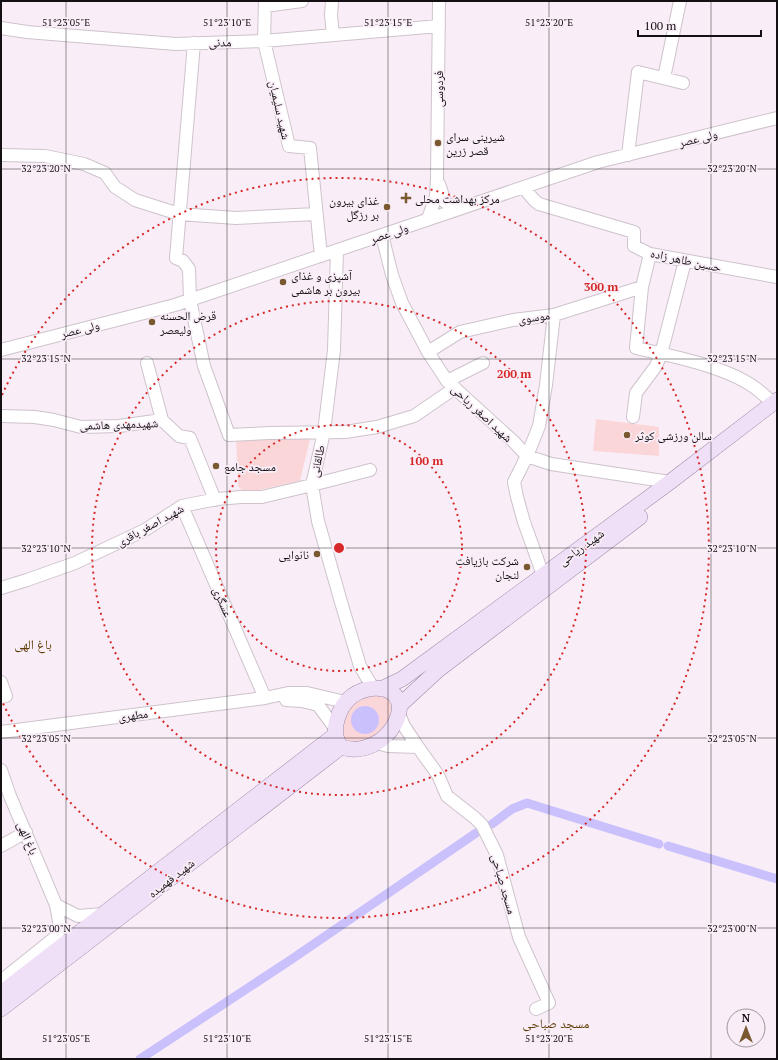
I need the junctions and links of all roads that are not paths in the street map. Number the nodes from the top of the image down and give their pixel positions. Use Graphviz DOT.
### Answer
graph roads {
  1 [pos="302,1"];
  2 [pos="332,1"];
  3 [pos="439,1"];
  4 [pos="680,1"];
  5 [pos="265,3"];
  6 [pos="439,26"];
  7 [pos="1,28"];
  8 [pos="333,35"];
  9 [pos="264,41"];
  10 [pos="194,43"];
  11 [pos="664,78"];
  12 [pos="683,83"];
  13 [pos="777,118"];
  14 [pos="1,155"];
  15 [pos="628,155"];
  16 [pos="437,177"];
  17 [pos="524,188"];
  18 [pos="456,210"];
  19 [pos="179,214"];
  20 [pos="316,214"];
  21 [pos="428,219"];
  22 [pos="382,235"];
  23 [pos="338,250"];
  24 [pos="650,254"];
  25 [pos="320,256"];
  26 [pos="685,261"];
  27 [pos="777,277"];
  28 [pos="642,287"];
  29 [pos="190,300"];
  30 [pos="554,315"];
  31 [pos="1,350"];
  32 [pos="428,352"];
  33 [pos="661,354"];
  34 [pos="147,363"];
  35 [pos="482,363"];
  36 [pos="451,384"];
  37 [pos="776,405"];
  38 [pos="1,416"];
  39 [pos="633,417"];
  40 [pos="162,420"];
  41 [pos="324,432"];
  42 [pos="527,456"];
  43 [pos="370,470"];
  44 [pos="670,482"];
  45 [pos="312,485"];
  46 [pos="215,500"];
  47 [pos="182,506"];
  48 [pos="544,575"];
  49 [pos="1,588"];
  50 [pos="360,666"];
  51 [pos="1,682"];
  52 [pos="377,688"];
  53 [pos="358,692"];
  54 [pos="1,698"];
  55 [pos="265,698"];
  56 [pos="345,702"];
  57 [pos="399,710"];
  58 [pos="1,732"];
  59 [pos="337,737"];
  60 [pos="377,742"];
  61 [pos="418,747"];
  62 [pos="1,770"];
  63 [pos="26,832"];
  64 [pos="1,846"];
  65 [pos="56,905"];
  66 [pos="103,914"];
  67 [pos="1,981"];
  68 [pos="1,993"];
  69 [pos="1,1009"];
  70 [pos="536,1009"];
  1 -- 5 [label="street"];
  2 -- 8 [label="street"];
  3 -- 6 [label="street, فردوسی"];
  4 -- 11 [label="street"];
  5 -- 9 [label="street"];
  6 -- 8 [label="street, مدنی"];
  6 -- 16 [label="street, فردوسی"];
  7 -- 10 [label="street, مدنی"];
  8 -- 9 [label="street, مدنی"];
  9 -- 10 [label="street, مدنی"];
  9 -- 20 [label="street, شهید سلیمیان"];
  10 -- 19 [label="street"];
  11 -- 12 [label="street"];
  11 -- 15 [label="street"];
  13 -- 15 [label="street, ولی عصر"];
  14 -- 19 [label="street"];
  15 -- 17 [label="street, ولی عصر"];
  16 -- 18 [label="street, فردوسی"];
  16 -- 21 [label="street, فردوسی"];
  17 -- 18 [label="street, ولی عصر"];
  17 -- 24 [label="street, حسین طاهر زاده"];
  18 -- 21 [label="street, ولی عصر"];
  19 -- 20 [label="street"];
  19 -- 29 [label="street"];
  20 -- 25 [label="street, شهید سلیمیان"];
  21 -- 22 [label="street, ولی عصر"];
  22 -- 23 [label="street, ولی عصر"];
  22 -- 32 [label="street, شهید اصغر ریاحی"];
  23 -- 25 [label="street, ولی عصر"];
  23 -- 41 [label="street, طالقانی"];
  24 -- 26 [label="street, حسین طاهر زاده"];
  24 -- 28 [label="street"];
  25 -- 29 [label="street, ولی عصر"];
  26 -- 27 [label="street, حسین طاهر زاده"];
  26 -- 33 [label="street"];
  28 -- 30 [label="street, موسوی"];
  28 -- 33 [label="street"];
  29 -- 31 [label="street, ولی عصر"];
  29 -- 41 [label="street"];
  30 -- 32 [label="street, موسوی"];
  30 -- 42 [label="street"];
  32 -- 36 [label="street, شهید اصغر ریاحی"];
  33 -- 37 [label="street"];
  33 -- 39 [label="street"];
  34 -- 40 [label="street"];
  35 -- 36 [label="street"];
  36 -- 41 [label="street"];
  36 -- 42 [label="street, شهید اصغر ریاحی"];
  37 -- 44 [label="main road, شهید ریاحی"];
  37 -- 57 [label="main road, شهید ریاحی"];
  38 -- 40 [label="street, شهیدمهدی هاشمی"];
  40 -- 46 [label="street, شهیدمهدی هاشمی"];
  41 -- 45 [label="street, طالقانی"];
  42 -- 44 [label="street, شهید اصغر ریاحی"];
  42 -- 48 [label="street"];
  43 -- 45 [label="street, شهید اصغر باقری"];
  44 -- 48 [label="main road, شهید ریاحی"];
  45 -- 46 [label="street, شهید اصغر باقری"];
  45 -- 50 [label="street, طالقانی"];
  46 -- 47 [label="street, شهید اصغر باقری"];
  47 -- 49 [label="street, شهید اصغر باقری"];
  47 -- 55 [label="street, عسگری"];
  48 -- 52 [label="main road, شهید ریاحی"];
  50 -- 52 [label="street"];
  50 -- 53 [label="street"];
  51 -- 54 [label="street"];
  52 -- 53 [label="main road"];
  52 -- 57 [label="main road"];
  53 -- 56 [label="main road"];
  55 -- 56 [label="street"];
  55 -- 58 [label="street, مطهری"];
  55 -- 59 [label="street"];
  56 -- 59 [label="main road"];
  57 -- 60 [label="main road"];
  57 -- 61 [label="street"];
  59 -- 60 [label="main road"];
  59 -- 66 [label="main road, شهید فهمیده"];
  59 -- 69 [label="main road, شهید فهمیده"];
  60 -- 61 [label="street"];
  61 -- 70 [label="street, مسجد صباحی"];
  62 -- 63 [label="street, باغ الهی"];
  63 -- 64 [label="street"];
  63 -- 65 [label="street, باغ الهی"];
  65 -- 66 [label="street"];
  65 -- 67 [label="street, باغ الهی"];
  66 -- 68 [label="main road, شهید فهمیده"];
}
